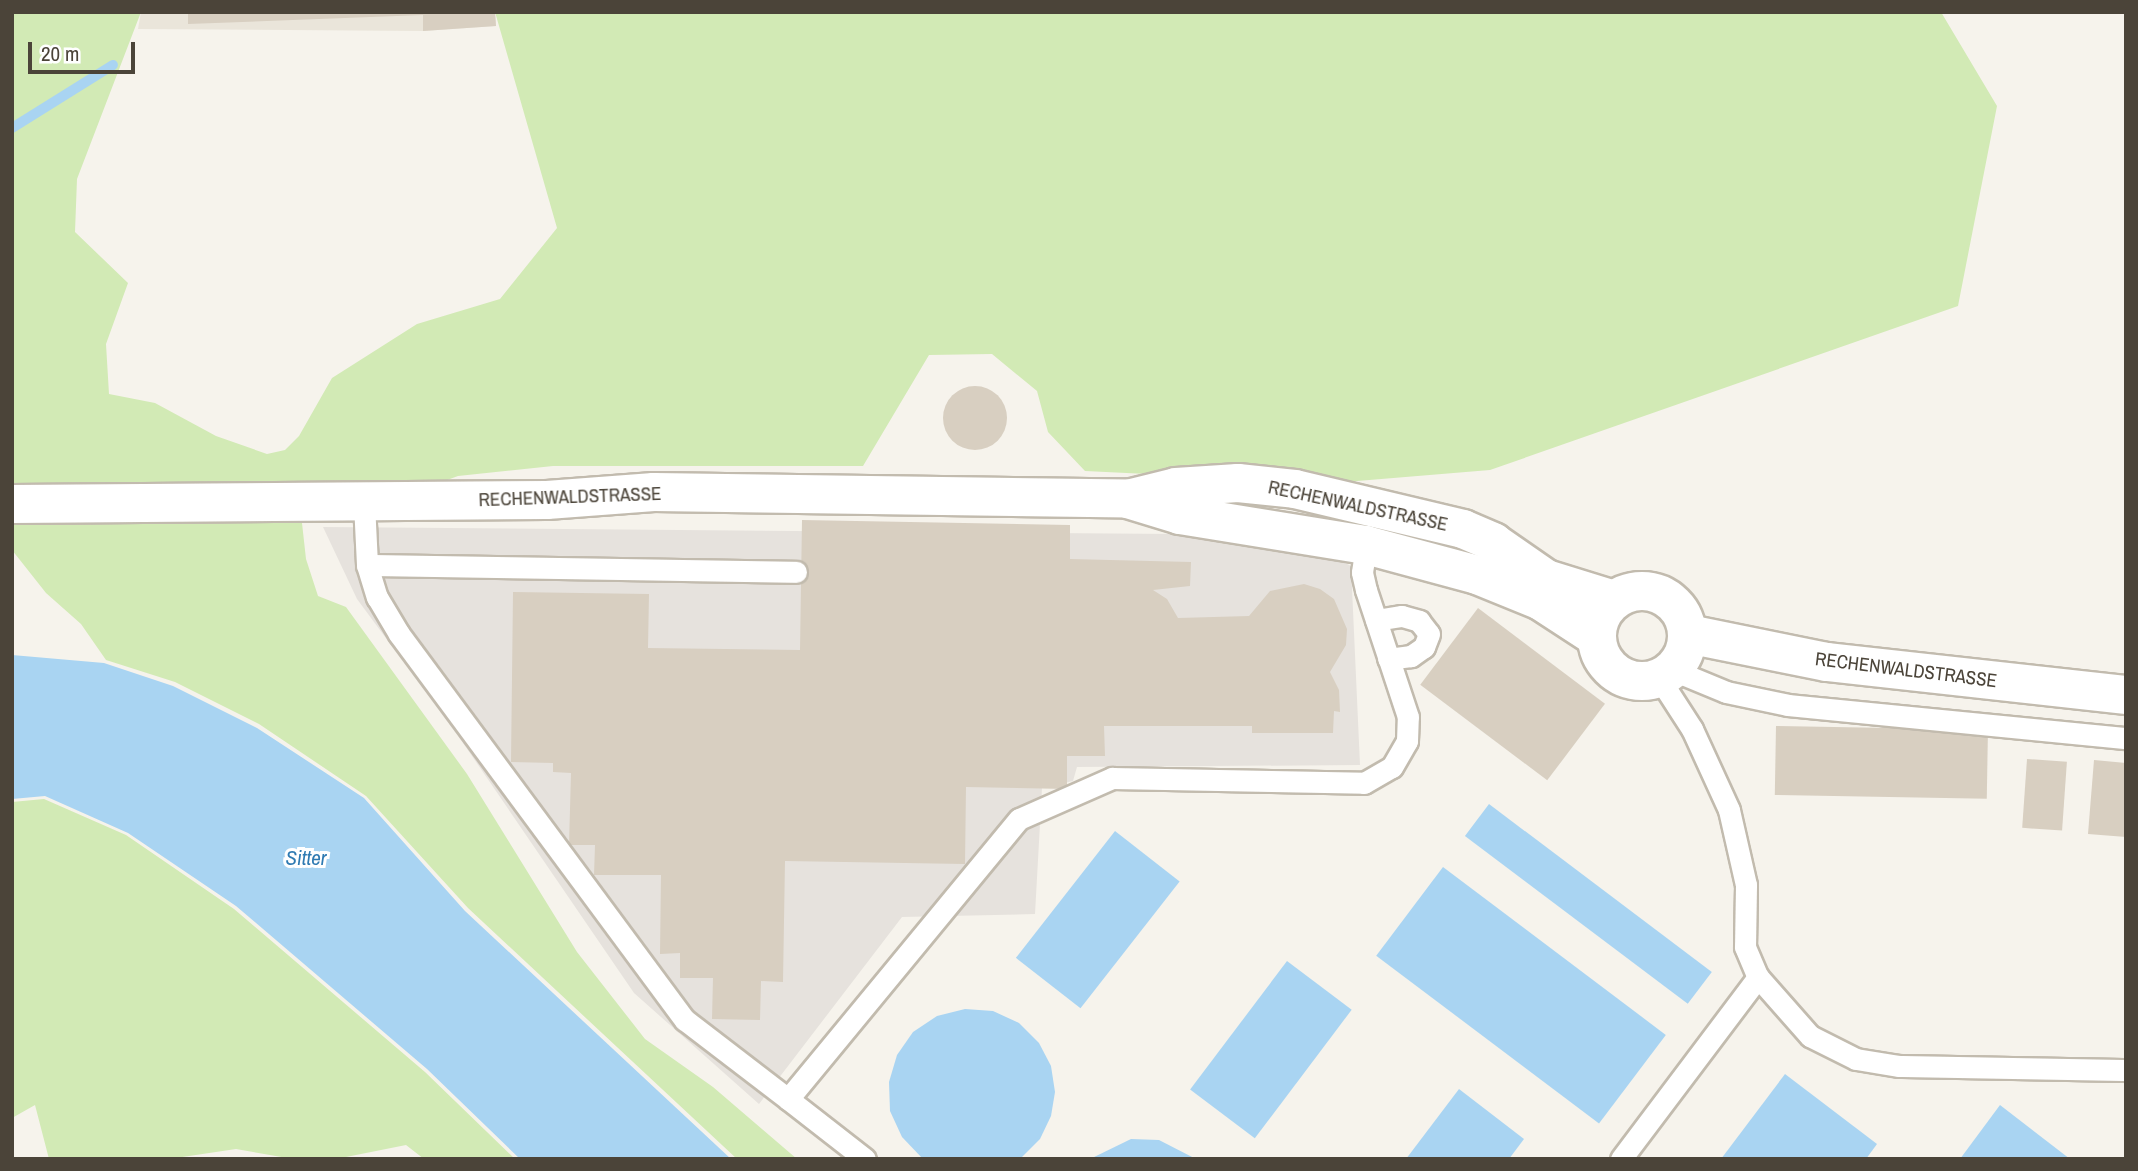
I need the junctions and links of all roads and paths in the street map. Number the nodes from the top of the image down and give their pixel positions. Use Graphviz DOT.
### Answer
graph roads {
  1 [pos="1128,499"];
  2 [pos="364,503"];
  3 [pos="12,504"];
  4 [pos="1375,506"];
  5 [pos="1366,545"];
  6 [pos="367,565"];
  7 [pos="796,572"];
  8 [pos="1614,600"];
  9 [pos="1376,620"];
  10 [pos="1688,634"];
  11 [pos="1596,637"];
  12 [pos="1388,659"];
  13 [pos="1666,674"];
  14 [pos="2126,695"];
  15 [pos="2126,738"];
  16 [pos="1758,977"];
  17 [pos="2126,1070"];
  18 [pos="788,1099"];
  19 [pos="865,1159"];
  20 [pos="1621,1159"];
  1 -- 2 [label="street, RECHENWALDSTRASSE"];
  1 -- 4 [label="street, RECHENWALDSTRASSE"];
  1 -- 5 [label="street, RECHENWALDSTRASSE"];
  2 -- 3 [label="street, RECHENWALDSTRASSE"];
  2 -- 6 [label="lane"];
  4 -- 5 [label="lane"];
  4 -- 8 [label="street, RECHENWALDSTRASSE"];
  5 -- 9 [label="lane"];
  5 -- 11 [label="street, RECHENWALDSTRASSE"];
  6 -- 7 [label="lane"];
  6 -- 18 [label="lane"];
  8 -- 10 [label="street"];
  8 -- 11 [label="street"];
  9 -- 12 [label="lane"];
  9 -- 12 [label="lane"];
  10 -- 13 [label="street"];
  10 -- 14 [label="street, RECHENWALDSTRASSE"];
  11 -- 13 [label="street"];
  12 -- 18 [label="lane"];
  13 -- 15 [label="lane"];
  13 -- 16 [label="lane"];
  16 -- 17 [label="lane"];
  16 -- 20 [label="lane"];
  18 -- 19 [label="lane"];
}
